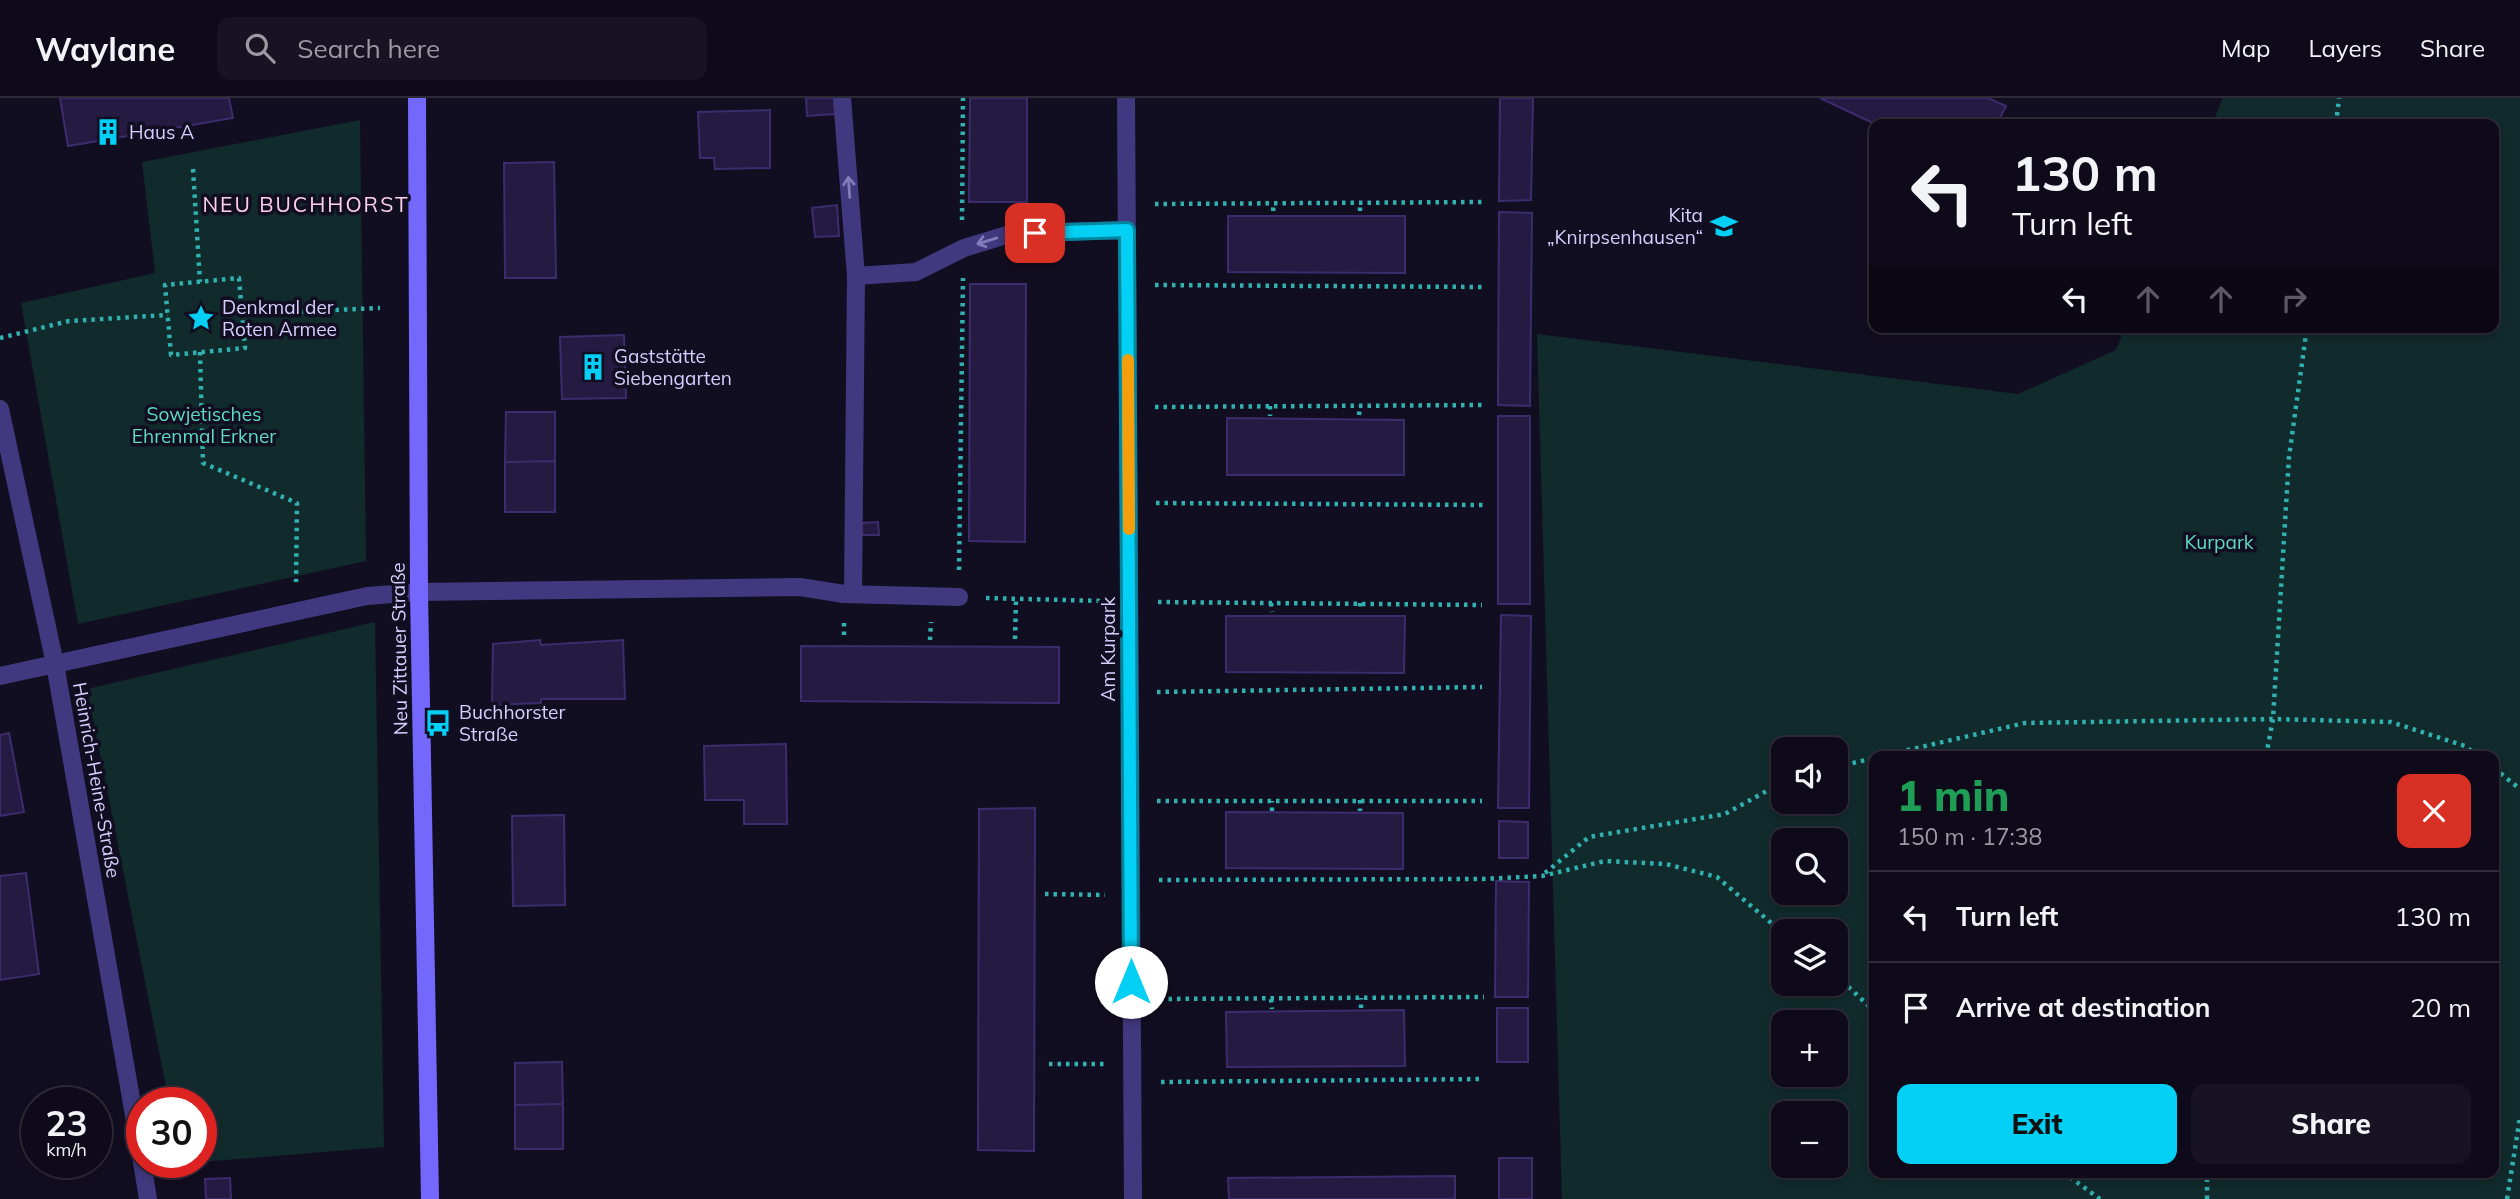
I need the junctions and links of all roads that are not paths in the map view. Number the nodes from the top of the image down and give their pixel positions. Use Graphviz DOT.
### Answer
graph roads {
  1 [pos="417,98"];
  2 [pos="842,98"];
  3 [pos="1126,98"];
  4 [pos="1127,230"];
  5 [pos="856,276"];
  6 [pos="0,409"];
  7 [pos="419,592"];
  8 [pos="853,594"];
  9 [pos="958,597"];
  10 [pos="55,664"];
  11 [pos="0,676"];
  12 [pos="129,1087"];
  13 [pos="145,1178"];
  14 [pos="148,1199"];
  15 [pos="430,1199"];
  16 [pos="1133,1199"];
  1 -- 7 [label="main road, Neu Zittauer Straße"];
  5 -- 2 [label="street, one-way"];
  3 -- 4 [label="street, Am Kurpark"];
  4 -- 5 [label="street, one-way"];
  4 -- 16 [label="street, Am Kurpark"];
  5 -- 8 [label="street"];
  6 -- 10 [label="street, Heinrich-Heine-Straße"];
  7 -- 8 [label="street"];
  7 -- 10 [label="street"];
  7 -- 15 [label="main road, Neu Zittauer Straße"];
  8 -- 9 [label="street"];
  10 -- 11 [label="street"];
  10 -- 12 [label="street, Heinrich-Heine-Straße"];
  13 -- 14 [label="street, Heinrich-Heine-Straße"];
}
